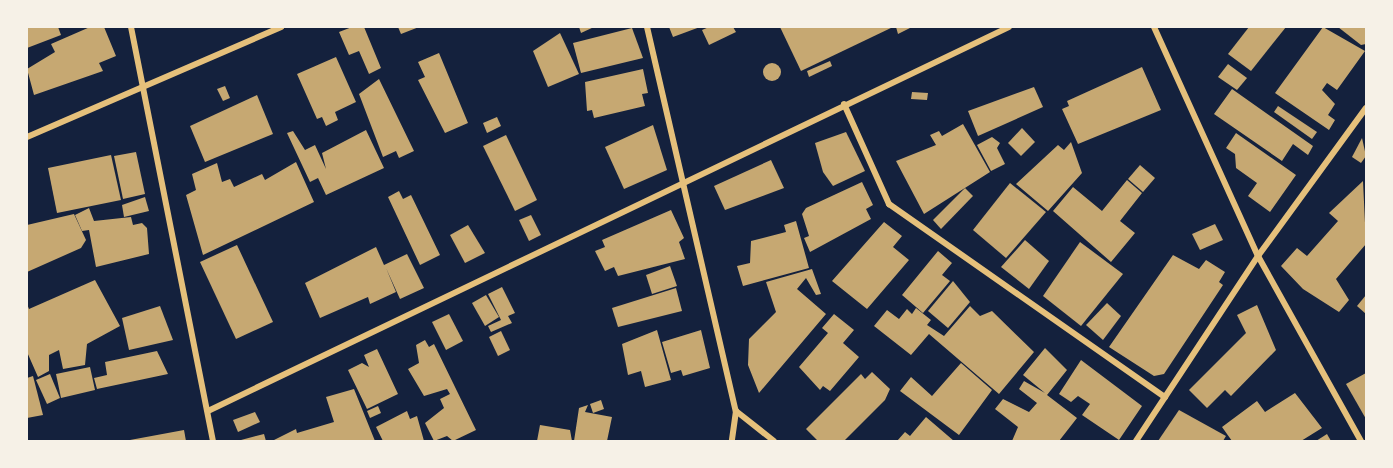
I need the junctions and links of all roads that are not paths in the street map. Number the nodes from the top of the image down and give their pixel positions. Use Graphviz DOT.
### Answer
graph roads {
  1 [pos="130,27"];
  2 [pos="281,27"];
  3 [pos="646,27"];
  4 [pos="1009,27"];
  5 [pos="1154,27"];
  6 [pos="142,85"];
  7 [pos="844,104"];
  8 [pos="1366,108"];
  9 [pos="27,137"];
  10 [pos="682,181"];
  11 [pos="1258,256"];
  12 [pos="1165,397"];
  13 [pos="208,411"];
  14 [pos="736,411"];
  15 [pos="213,441"];
  16 [pos="732,441"];
  17 [pos="774,441"];
  18 [pos="1136,441"];
  19 [pos="1361,441"];
  1 -- 6 [label="street"];
  2 -- 6 [label="street"];
  3 -- 10 [label="street"];
  4 -- 7 [label="street"];
  5 -- 11 [label="street"];
  6 -- 9 [label="street"];
  6 -- 13 [label="street"];
  7 -- 10 [label="street"];
  7 -- 12 [label="street"];
  8 -- 11 [label="street"];
  10 -- 13 [label="street"];
  10 -- 14 [label="street"];
  11 -- 12 [label="street"];
  11 -- 19 [label="street"];
  12 -- 18 [label="street"];
  13 -- 15 [label="street"];
  14 -- 16 [label="street"];
  14 -- 17 [label="street"];
}
